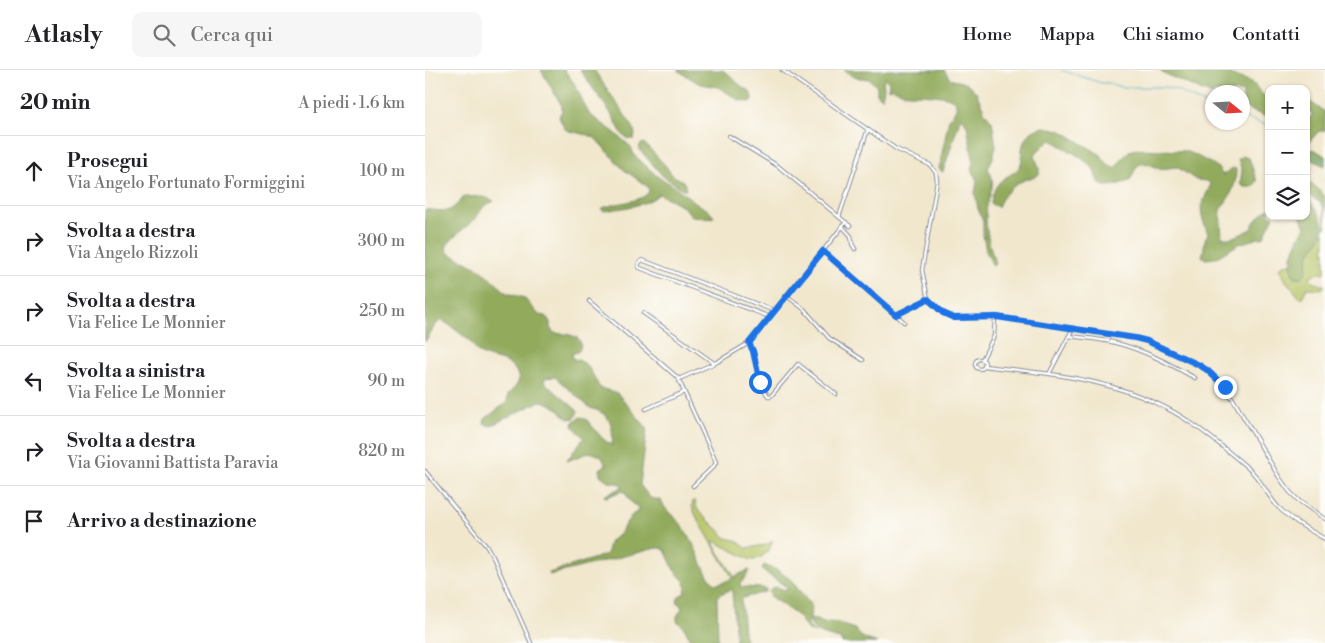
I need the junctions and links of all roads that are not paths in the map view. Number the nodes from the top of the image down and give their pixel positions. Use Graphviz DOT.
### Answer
graph roads {
  1 [pos="782,70"];
  2 [pos="868,130"];
  3 [pos="729,136"];
  4 [pos="839,217"];
  5 [pos="845,222"];
  6 [pos="843,226"];
  7 [pos="849,226"];
  8 [pos="855,248"];
  9 [pos="823,251"];
  10 [pos="787,296"];
  11 [pos="928,299"];
  12 [pos="589,301"];
  13 [pos="775,311"];
  14 [pos="643,313"];
  15 [pos="896,315"];
  16 [pos="770,317"];
  17 [pos="995,317"];
  18 [pos="904,322"];
  19 [pos="1073,328"];
  20 [pos="1069,336"];
  21 [pos="749,343"];
  22 [pos="863,360"];
  23 [pos="982,360"];
  24 [pos="714,363"];
  25 [pos="984,366"];
  26 [pos="1049,374"];
  27 [pos="1195,378"];
  28 [pos="679,380"];
  29 [pos="684,392"];
  30 [pos="835,394"];
  31 [pos="646,409"];
  32 [pos="425,471"];
  33 [pos="693,486"];
  34 [pos="1325,519"];
  35 [pos="1325,539"];
  36 [pos="531,643"];
  1 -- 2 [label="street"];
  2 -- 4 [label="street"];
  2 -- 11 [label="street"];
  3 -- 4 [label="street"];
  4 -- 5 [label="street"];
  5 -- 6 [label="street"];
  5 -- 7 [label="street"];
  6 -- 8 [label="street"];
  6 -- 9 [label="street"];
  9 -- 10 [label="street"];
  9 -- 15 [label="street"];
  10 -- 13 [label="street"];
  10 -- 22 [label="street"];
  11 -- 15 [label="street"];
  11 -- 17 [label="street"];
  12 -- 28 [label="street"];
  13 -- 16 [label="street"];
  13 -- 16 [label="street"];
  14 -- 24 [label="street"];
  15 -- 18 [label="street"];
  16 -- 21 [label="street"];
  17 -- 19 [label="street"];
  17 -- 23 [label="street"];
  19 -- 20 [label="street"];
  19 -- 34 [label="street"];
  20 -- 26 [label="street"];
  20 -- 27 [label="street"];
  21 -- 24 [label="street"];
  21 -- 30 [label="street"];
  23 -- 25 [label="street"];
  23 -- 25 [label="street"];
  24 -- 28 [label="street"];
  25 -- 26 [label="street"];
  26 -- 35 [label="street"];
  28 -- 29 [label="street"];
  29 -- 31 [label="street"];
  29 -- 33 [label="street"];
  32 -- 36 [label="street"];
}
